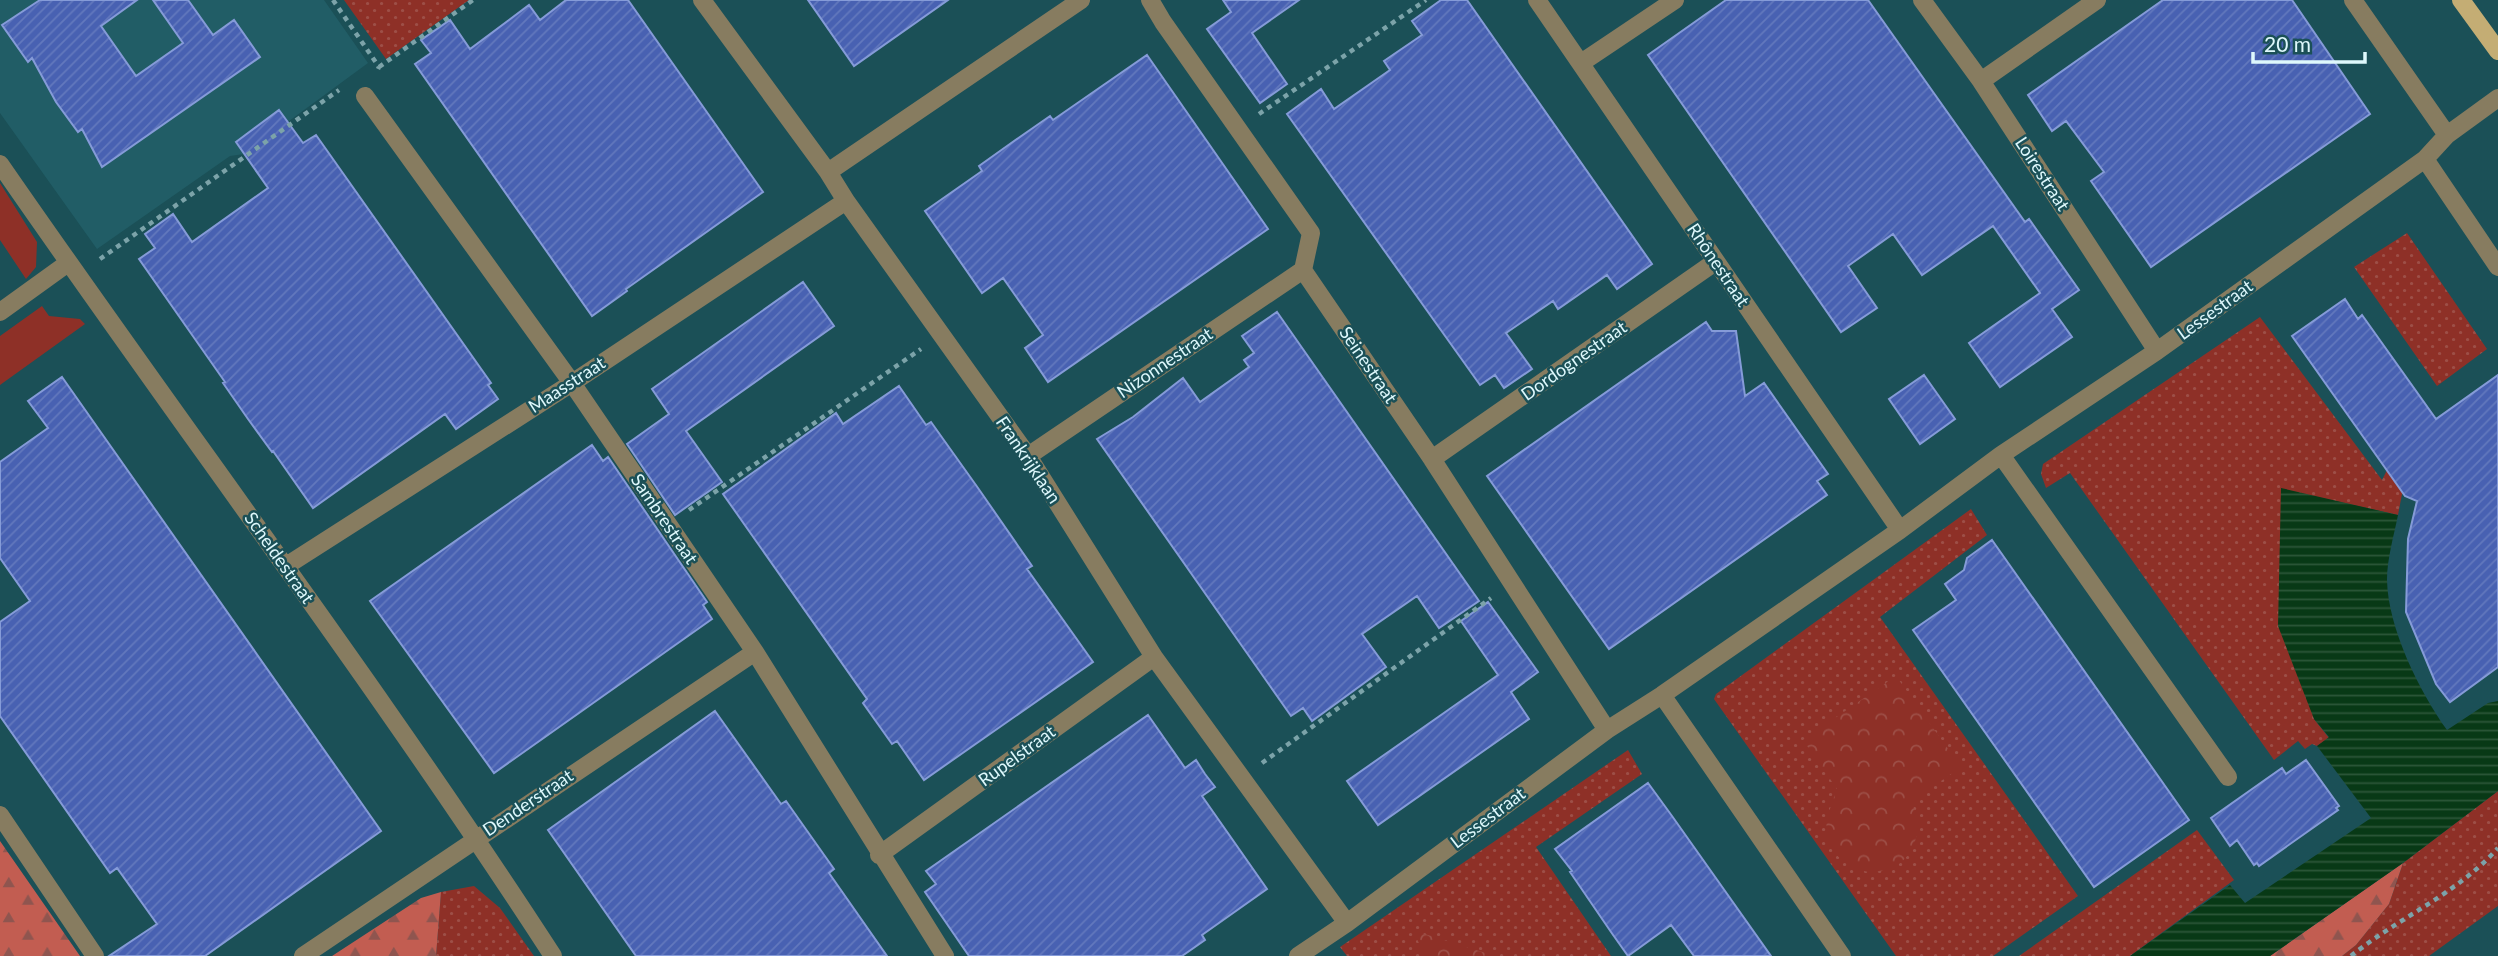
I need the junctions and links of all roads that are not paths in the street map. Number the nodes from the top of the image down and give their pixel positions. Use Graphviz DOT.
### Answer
graph roads {
  1 [pos="702,0"];
  2 [pos="1082,0"];
  3 [pos="1150,0"];
  4 [pos="1537,0"];
  5 [pos="1675,0"];
  6 [pos="1922,0"];
  7 [pos="2097,0"];
  8 [pos="2353,0"];
  9 [pos="2461,0"];
  10 [pos="2498,51"];
  11 [pos="1581,63"];
  12 [pos="1981,81"];
  13 [pos="365,96"];
  14 [pos="2498,98"];
  15 [pos="2447,135"];
  16 [pos="2425,159"];
  17 [pos="0,164"];
  18 [pos="828,172"];
  19 [pos="846,201"];
  20 [pos="1715,262"];
  21 [pos="2498,267"];
  22 [pos="72,269"];
  23 [pos="1303,270"];
  24 [pos="0,312"];
  25 [pos="2157,351"];
  26 [pos="572,383"];
  27 [pos="2001,455"];
  28 [pos="1028,456"];
  29 [pos="1432,459"];
  30 [pos="1900,530"];
  31 [pos="286,566"];
  32 [pos="755,652"];
  33 [pos="1154,657"];
  34 [pos="1662,695"];
  35 [pos="1607,730"];
  36 [pos="2228,777"];
  37 [pos="0,815"];
  38 [pos="477,838"];
  39 [pos="880,855"];
  40 [pos="1348,923"];
  41 [pos="1321,950"];
  42 [pos="95,956"];
  43 [pos="303,956"];
  44 [pos="553,956"];
  45 [pos="945,956"];
  46 [pos="1298,956"];
  47 [pos="1842,956"];
  1 -- 18 [label="street, Frankrijklaan"];
  2 -- 18 [label="street"];
  3 -- 23 [label="street"];
  4 -- 11 [label="street, Rhônestraat"];
  5 -- 11 [label="street"];
  6 -- 12 [label="street, Loirestraat"];
  7 -- 12 [label="street"];
  8 -- 15 [label="street"];
  9 -- 10 [label="main road"];
  11 -- 20 [label="street, Rhônestraat"];
  12 -- 25 [label="street, Loirestraat"];
  13 -- 26 [label="street, Sambrestraat"];
  14 -- 15 [label="street, Lessestraat"];
  15 -- 16 [label="street, Lessestraat"];
  16 -- 21 [label="street"];
  16 -- 25 [label="street, Lessestraat"];
  17 -- 22 [label="street, Scheldestraat"];
  18 -- 19 [label="street, Frankrijklaan"];
  19 -- 26 [label="street, Maasstraat"];
  19 -- 28 [label="street, Frankrijklaan"];
  20 -- 29 [label="street, Dordognestraat"];
  20 -- 30 [label="street, Rhônestraat"];
  22 -- 24 [label="street"];
  22 -- 31 [label="street, Scheldestraat"];
  23 -- 28 [label="street, Nizonnestraat"];
  23 -- 29 [label="street, Seinestraat"];
  25 -- 27 [label="street, Lessestraat"];
  26 -- 31 [label="street, Maasstraat"];
  26 -- 32 [label="street, Sambrestraat"];
  27 -- 30 [label="street, Lessestraat"];
  27 -- 36 [label="street"];
  28 -- 33 [label="street, Frankrijklaan"];
  29 -- 35 [label="street, Seinestraat"];
  30 -- 34 [label="street, Lessestraat"];
  31 -- 38 [label="street, Scheldestraat"];
  32 -- 38 [label="street, Denderstraat"];
  32 -- 39 [label="street, Sambrestraat"];
  33 -- 39 [label="street, Rupelstraat"];
  33 -- 40 [label="street, Frankrijklaan"];
  34 -- 35 [label="street, Lessestraat"];
  34 -- 47 [label="street"];
  35 -- 40 [label="street, Lessestraat"];
  37 -- 42 [label="street"];
  38 -- 43 [label="street, Denderstraat"];
  38 -- 44 [label="street, Scheldestraat"];
  39 -- 45 [label="street, Sambrestraat"];
  40 -- 41 [label="street, Lessestraat"];
  41 -- 46 [label="street, Lessestraat"];
}
